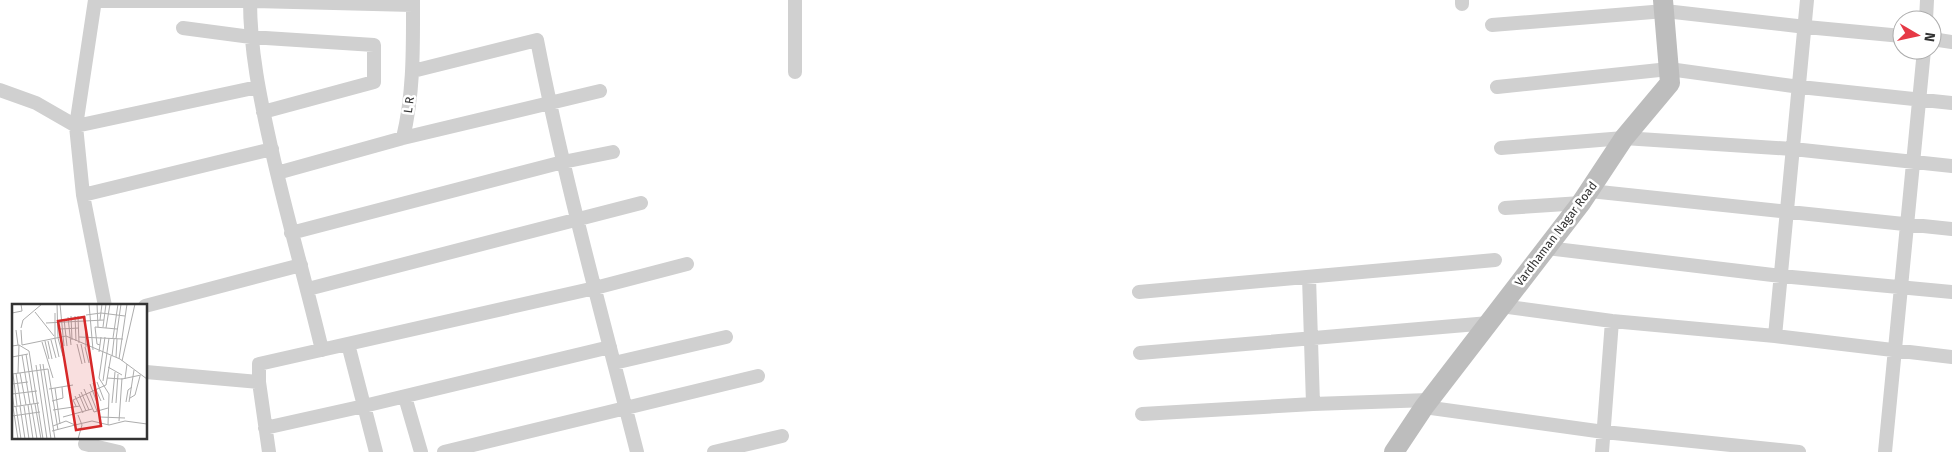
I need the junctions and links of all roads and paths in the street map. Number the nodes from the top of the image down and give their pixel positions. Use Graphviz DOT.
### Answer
graph roads {
  1 [pos="95,0"];
  2 [pos="795,0"];
  3 [pos="1808,0"];
  4 [pos="250,1"];
  5 [pos="413,2"];
  6 [pos="1664,6"];
  7 [pos="1492,25"];
  8 [pos="1806,27"];
  9 [pos="183,28"];
  10 [pos="1892,35"];
  11 [pos="251,37"];
  12 [pos="1923,60"];
  13 [pos="1669,69"];
  14 [pos="413,71"];
  15 [pos="794,72"];
  16 [pos="258,86"];
  17 [pos="1497,87"];
  18 [pos="1800,87"];
  19 [pos="0,90"];
  20 [pos="600,91"];
  21 [pos="1919,100"];
  22 [pos="549,102"];
  23 [pos="1952,103"];
  24 [pos="263,112"];
  25 [pos="76,126"];
  26 [pos="403,138"];
  27 [pos="1624,138"];
  28 [pos="1501,148"];
  29 [pos="272,149"];
  30 [pos="1793,149"];
  31 [pos="613,152"];
  32 [pos="1913,161"];
  33 [pos="563,162"];
  34 [pos="1952,166"];
  35 [pos="277,173"];
  36 [pos="83,195"];
  37 [pos="1585,197"];
  38 [pos="641,203"];
  39 [pos="1505,208"];
  40 [pos="1787,212"];
  41 [pos="576,218"];
  42 [pos="1907,224"];
  43 [pos="1952,229"];
  44 [pos="291,234"];
  45 [pos="1547,248"];
  46 [pos="1495,260"];
  47 [pos="687,264"];
  48 [pos="301,265"];
  49 [pos="1781,276"];
  50 [pos="1309,277"];
  51 [pos="1901,286"];
  52 [pos="595,288"];
  53 [pos="308,289"];
  54 [pos="1139,292"];
  55 [pos="1952,292"];
  56 [pos="105,304"];
  57 [pos="148,305"];
  58 [pos="1502,306"];
  59 [pos="1612,321"];
  60 [pos="1489,323"];
  61 [pos="1775,336"];
  62 [pos="726,337"];
  63 [pos="1312,338"];
  64 [pos="348,344"];
  65 [pos="610,346"];
  66 [pos="1895,349"];
  67 [pos="322,350"];
  68 [pos="1140,352"];
  69 [pos="1952,357"];
  70 [pos="614,363"];
  71 [pos="148,372"];
  72 [pos="758,376"];
  73 [pos="258,382"];
  74 [pos="404,397"];
  75 [pos="1313,404"];
  76 [pos="1426,404"];
  77 [pos="364,406"];
  78 [pos="626,409"];
  79 [pos="1142,414"];
  80 [pos="266,428"];
  81 [pos="1604,432"];
  82 [pos="782,436"];
  83 [pos="85,445"];
  84 [pos="119,452"];
  85 [pos="269,452"];
  86 [pos="376,452"];
  87 [pos="421,452"];
  88 [pos="444,452"];
  89 [pos="637,452"];
  90 [pos="714,452"];
  91 [pos="1394,452"];
  92 [pos="1602,452"];
  93 [pos="1799,452"];
  94 [pos="1885,452"];
  1 -- 4 [label="street"];
  1 -- 25 [label="street"];
  2 -- 15 [label="street"];
  3 -- 8 [label="street"];
  4 -- 5 [label="street"];
  4 -- 11 [label="street"];
  5 -- 14 [label="street, L R"];
  6 -- 7 [label="street"];
  6 -- 8 [label="street"];
  6 -- 13 [label="street, Vardhaman Nagar Road"];
  8 -- 10 [label="street"];
  8 -- 18 [label="street"];
  9 -- 11 [label="street"];
  11 -- 16 [label="street"];
  11 -- 24 [label="street"];
  12 -- 21 [label="street"];
  13 -- 17 [label="street"];
  13 -- 18 [label="street"];
  13 -- 27 [label="street, Vardhaman Nagar Road"];
  14 -- 22 [label="street"];
  14 -- 26 [label="street, L R"];
  16 -- 24 [label="street"];
  16 -- 25 [label="street"];
  18 -- 21 [label="street"];
  18 -- 30 [label="street"];
  19 -- 25 [label="street"];
  20 -- 22 [label="street"];
  21 -- 23 [label="street"];
  21 -- 32 [label="street"];
  22 -- 26 [label="street"];
  22 -- 33 [label="street"];
  24 -- 29 [label="street"];
  25 -- 36 [label="street"];
  26 -- 35 [label="street"];
  27 -- 28 [label="street"];
  27 -- 30 [label="street"];
  27 -- 37 [label="street, Vardhaman Nagar Road"];
  29 -- 35 [label="street"];
  29 -- 36 [label="street"];
  30 -- 32 [label="street"];
  30 -- 40 [label="street"];
  31 -- 33 [label="street"];
  32 -- 34 [label="street"];
  32 -- 42 [label="street"];
  33 -- 41 [label="street"];
  33 -- 44 [label="street"];
  35 -- 44 [label="street"];
  36 -- 56 [label="street"];
  37 -- 39 [label="street"];
  37 -- 40 [label="street"];
  37 -- 45 [label="street, Vardhaman Nagar Road"];
  38 -- 41 [label="street"];
  40 -- 42 [label="street"];
  40 -- 49 [label="street"];
  41 -- 52 [label="street"];
  41 -- 53 [label="street"];
  42 -- 43 [label="street"];
  42 -- 51 [label="street"];
  44 -- 48 [label="street"];
  45 -- 49 [label="street"];
  45 -- 58 [label="street, Vardhaman Nagar Road"];
  46 -- 50 [label="street"];
  47 -- 52 [label="street"];
  48 -- 53 [label="street"];
  48 -- 57 [label="street"];
  49 -- 51 [label="street"];
  49 -- 61 [label="street"];
  50 -- 54 [label="street"];
  50 -- 63 [label="street"];
  51 -- 55 [label="street"];
  51 -- 66 [label="street"];
  52 -- 64 [label="street"];
  52 -- 65 [label="street"];
  53 -- 67 [label="street"];
  58 -- 59 [label="street"];
  58 -- 60 [label="street, Vardhaman Nagar Road"];
  59 -- 61 [label="street"];
  59 -- 81 [label="street"];
  60 -- 63 [label="street"];
  60 -- 76 [label="street, Vardhaman Nagar Road"];
  61 -- 66 [label="street"];
  62 -- 70 [label="street"];
  63 -- 68 [label="street"];
  63 -- 75 [label="street"];
  64 -- 67 [label="street"];
  64 -- 77 [label="street"];
  65 -- 70 [label="street"];
  65 -- 74 [label="street"];
  66 -- 69 [label="street"];
  66 -- 94 [label="street"];
  67 -- 73 [label="street"];
  70 -- 78 [label="street"];
  71 -- 73 [label="street"];
  72 -- 78 [label="street"];
  73 -- 80 [label="street"];
  74 -- 77 [label="street"];
  74 -- 87 [label="street"];
  75 -- 76 [label="street"];
  75 -- 79 [label="street"];
  76 -- 81 [label="street"];
  76 -- 91 [label="street, Vardhaman Nagar Road"];
  77 -- 80 [label="street"];
  77 -- 86 [label="street"];
  78 -- 88 [label="street"];
  78 -- 89 [label="street"];
  80 -- 85 [label="street"];
  81 -- 92 [label="street"];
  81 -- 93 [label="street"];
  82 -- 90 [label="street"];
  83 -- 84 [label="street"];
}
